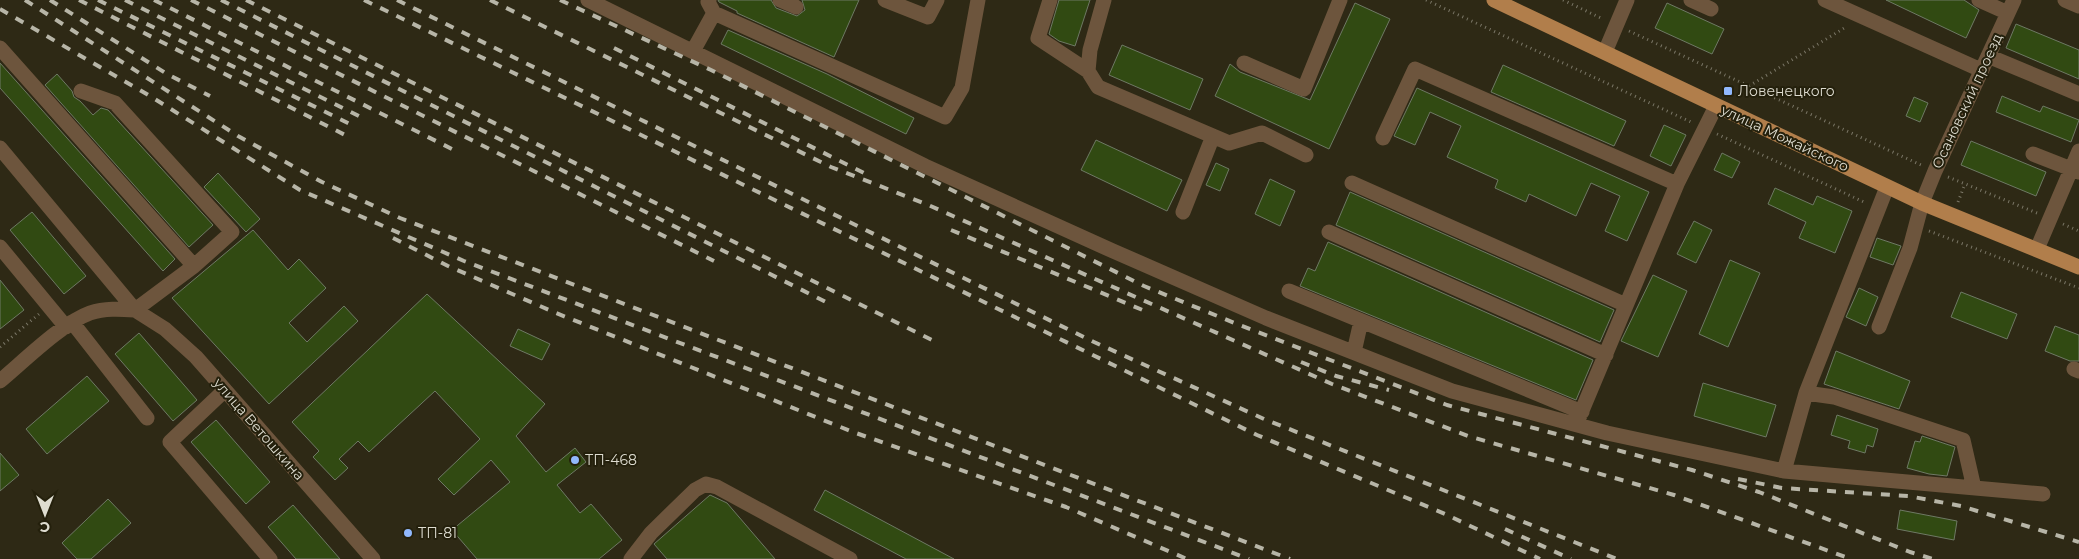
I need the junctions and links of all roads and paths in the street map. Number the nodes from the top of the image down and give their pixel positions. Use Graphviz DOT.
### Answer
graph roads {
  1 [pos="588,0"];
  2 [pos="780,0"];
  3 [pos="885,0"];
  4 [pos="937,0"];
  5 [pos="978,0"];
  6 [pos="1050,0"];
  7 [pos="1104,0"];
  8 [pos="1340,0"];
  9 [pos="1426,0"];
  10 [pos="1494,0"];
  11 [pos="1563,0"];
  12 [pos="1627,0"];
  13 [pos="1691,0"];
  14 [pos="1825,0"];
  15 [pos="1979,0"];
  16 [pos="2065,0"];
  17 [pos="711,6"];
  18 [pos="2079,6"];
  19 [pos="796,7"];
  20 [pos="2011,7"];
  21 [pos="1711,10"];
  22 [pos="1862,17"];
  23 [pos="1617,25"];
  24 [pos="0,48"];
  25 [pos="693,51"];
  26 [pos="1605,52"];
  27 [pos="1988,56"];
  28 [pos="1244,63"];
  29 [pos="1981,70"];
  30 [pos="1088,71"];
  31 [pos="1748,87"];
  32 [pos="81,91"];
  33 [pos="2079,94"];
  34 [pos="1716,106"];
  35 [pos="1704,128"];
  36 [pos="1213,136"];
  37 [pos="1383,138"];
  38 [pos="0,148"];
  39 [pos="2079,150"];
  40 [pos="2033,154"];
  41 [pos="1306,155"];
  42 [pos="1935,171"];
  43 [pos="2075,171"];
  44 [pos="1352,183"];
  45 [pos="1677,184"];
  46 [pos="1887,186"];
  47 [pos="1922,203"];
  48 [pos="1877,208"];
  49 [pos="1183,212"];
  50 [pos="2050,219"];
  51 [pos="1916,225"];
  52 [pos="2079,230"];
  53 [pos="1329,232"];
  54 [pos="0,247"];
  55 [pos="2037,249"];
  56 [pos="194,266"];
  57 [pos="2079,266"];
  58 [pos="2079,288"];
  59 [pos="1289,291"];
  60 [pos="1626,305"];
  61 [pos="49,306"];
  62 [pos="135,310"];
  63 [pos="1361,321"];
  64 [pos="69,325"];
  65 [pos="1879,327"];
  66 [pos="0,347"];
  67 [pos="1354,352"];
  68 [pos="1606,355"];
  69 [pos="0,381"];
  70 [pos="225,390"];
  71 [pos="1806,393"];
  72 [pos="148,418"];
  73 [pos="1579,418"];
  74 [pos="1784,471"];
  75 [pos="1974,488"];
  76 [pos="2043,494"];
  77 [pos="270,559"];
  78 [pos="373,559"];
  79 [pos="632,559"];
  80 [pos="850,559"];
  1 -- 25 [label="street"];
  2 -- 19 [label="street"];
  3 -- 4 [label="street"];
  5 -- 17 [label="street"];
  6 -- 30 [label="street"];
  7 -- 30 [label="street"];
  8 -- 28 [label="street"];
  9 -- 35 [label="path"];
  10 -- 26 [label="main road, улица Можайского"];
  11 -- 23 [label="path"];
  12 -- 23 [label="street"];
  13 -- 21 [label="street"];
  14 -- 22 [label="street"];
  15 -- 20 [label="street"];
  16 -- 18 [label="street"];
  17 -- 25 [label="street"];
  20 -- 27 [label="street, Осановский проезд"];
  22 -- 29 [label="street"];
  22 -- 31 [label="path"];
  23 -- 26 [label="street"];
  23 -- 31 [label="path"];
  24 -- 56 [label="street"];
  25 -- 67 [label="street"];
  26 -- 34 [label="main road, улица Можайского"];
  27 -- 29 [label="street, Осановский проезд"];
  27 -- 33 [label="street"];
  29 -- 42 [label="street, Осановский проезд"];
  30 -- 36 [label="street"];
  31 -- 42 [label="path"];
  32 -- 56 [label="street"];
  34 -- 35 [label="street"];
  34 -- 46 [label="main road, улица Можайского"];
  35 -- 45 [label="street"];
  35 -- 48 [label="path"];
  36 -- 41 [label="street"];
  36 -- 49 [label="street"];
  37 -- 45 [label="street"];
  38 -- 62 [label="street"];
  39 -- 43 [label="street"];
  40 -- 43 [label="street"];
  42 -- 47 [label="street, Осановский проезд"];
  42 -- 50 [label="path"];
  43 -- 50 [label="street"];
  44 -- 60 [label="street"];
  45 -- 60 [label="street"];
  46 -- 47 [label="main road, улица Можайского"];
  46 -- 48 [label="street"];
  47 -- 51 [label="street, Осановский проезд"];
  47 -- 55 [label="main road, улица Можайского"];
  48 -- 71 [label="street"];
  50 -- 52 [label="path"];
  50 -- 55 [label="street"];
  51 -- 58 [label="path"];
  51 -- 65 [label="street, Осановский проезд"];
  53 -- 68 [label="street"];
  54 -- 61 [label="street"];
  55 -- 57 [label="main road, улица Можайского"];
  56 -- 62 [label="street"];
  59 -- 63 [label="street"];
  60 -- 68 [label="street"];
  61 -- 64 [label="street"];
  61 -- 66 [label="path"];
  62 -- 64 [label="street"];
  62 -- 70 [label="street, улица Ветошкина"];
  63 -- 67 [label="street"];
  63 -- 73 [label="street"];
  64 -- 69 [label="street"];
  64 -- 72 [label="street"];
  67 -- 73 [label="street"];
  68 -- 73 [label="street"];
  70 -- 77 [label="street"];
  70 -- 78 [label="street, улица Ветошкина"];
  71 -- 74 [label="street"];
  71 -- 75 [label="street"];
  73 -- 74 [label="street"];
  74 -- 75 [label="street"];
  75 -- 76 [label="street"];
  79 -- 80 [label="street"];
}
